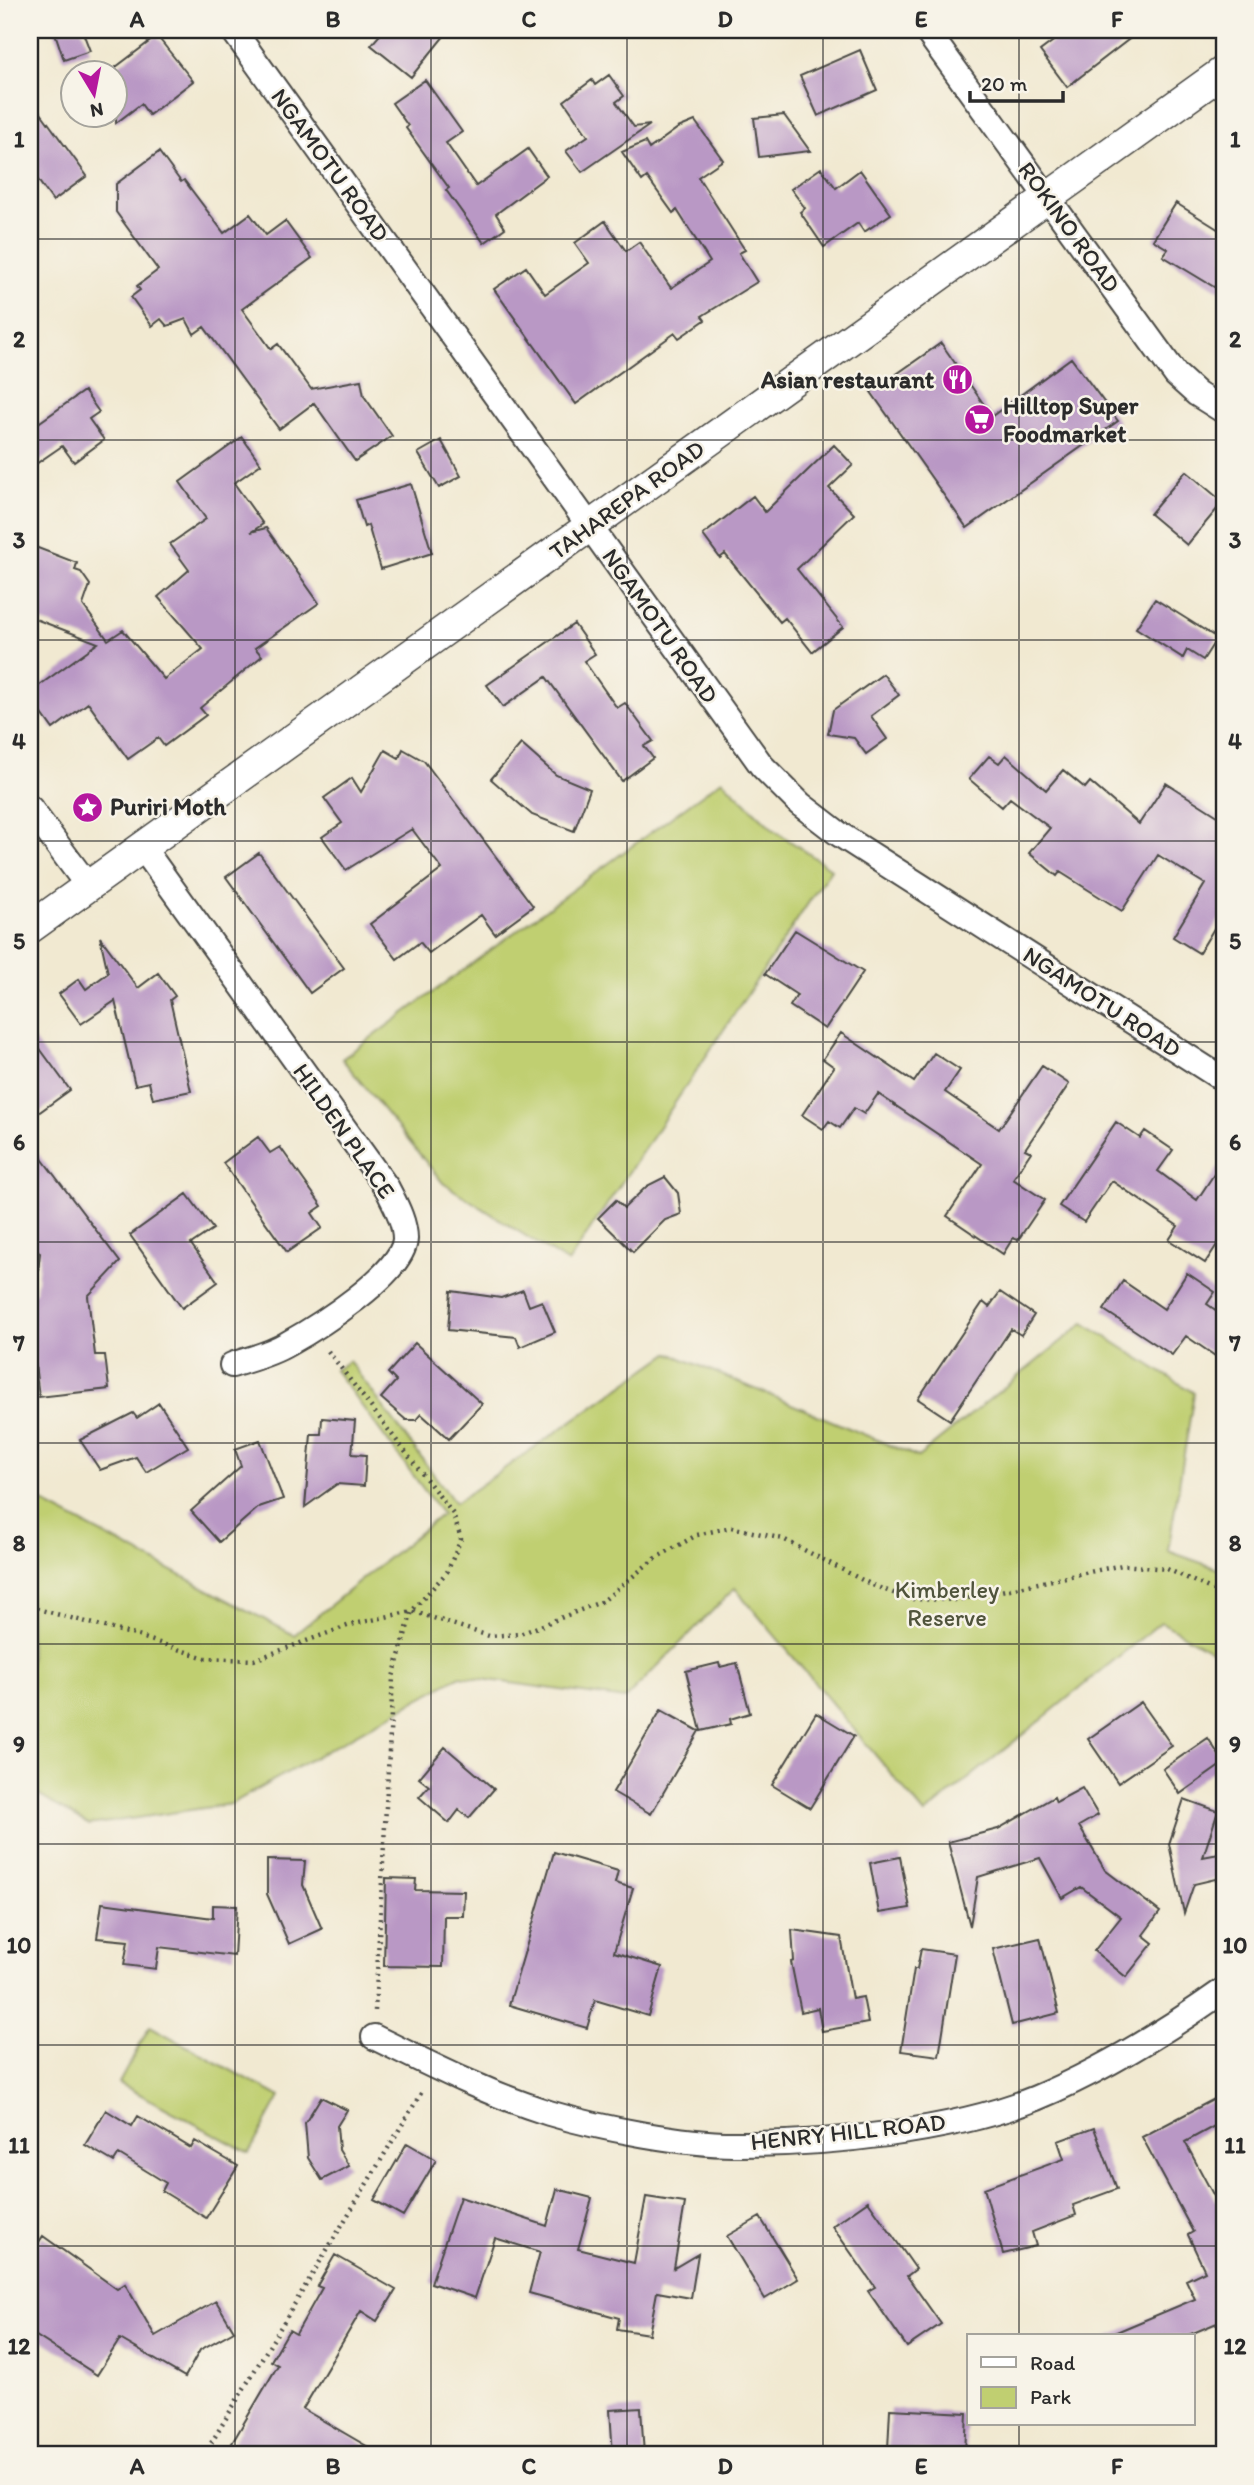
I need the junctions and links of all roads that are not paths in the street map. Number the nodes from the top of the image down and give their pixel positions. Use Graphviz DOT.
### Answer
graph roads {
  1 [pos="233,30"];
  2 [pos="926,30"];
  3 [pos="1224,71"];
  4 [pos="1047,199"];
  5 [pos="1224,411"];
  6 [pos="590,527"];
  7 [pos="30,808"];
  8 [pos="143,848"];
  9 [pos="88,886"];
  10 [pos="30,928"];
  11 [pos="1224,1080"];
  12 [pos="232,1365"];
  13 [pos="1224,1990"];
  14 [pos="374,2037"];
  1 -- 6 [label="street, NGAMOTU ROAD"];
  2 -- 4 [label="street, ROKINO ROAD"];
  3 -- 4 [label="street, TAHAREPA ROAD"];
  4 -- 5 [label="street, ROKINO ROAD"];
  4 -- 6 [label="street, TAHAREPA ROAD"];
  6 -- 8 [label="street, TAHAREPA ROAD"];
  6 -- 11 [label="street, NGAMOTU ROAD"];
  7 -- 9 [label="street"];
  8 -- 9 [label="street, TAHAREPA ROAD"];
  8 -- 12 [label="street, HILDEN PLACE"];
  9 -- 10 [label="street, TAHAREPA ROAD"];
  13 -- 14 [label="street, HENRY HILL ROAD"];
}
